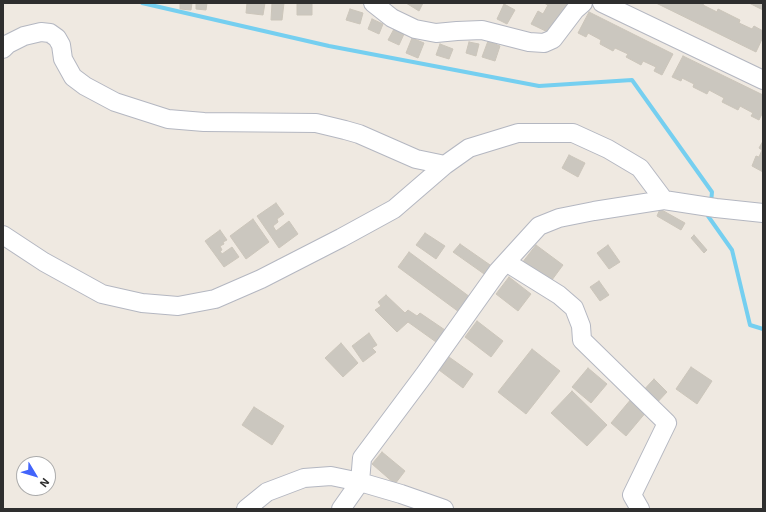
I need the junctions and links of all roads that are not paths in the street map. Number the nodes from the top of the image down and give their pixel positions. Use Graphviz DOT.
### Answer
graph roads {
  1 [pos="373,3"];
  2 [pos="583,3"];
  3 [pos="602,3"];
  4 [pos="3,49"];
  5 [pos="762,78"];
  6 [pos="445,165"];
  7 [pos="664,200"];
  8 [pos="763,213"];
  9 [pos="3,235"];
  10 [pos="506,262"];
  11 [pos="360,482"];
  12 [pos="246,509"];
  13 [pos="341,509"];
  14 [pos="444,509"];
  15 [pos="640,509"];
  1 -- 2 [label="street"];
  3 -- 5 [label="street"];
  4 -- 6 [label="street"];
  6 -- 7 [label="street"];
  6 -- 9 [label="street"];
  7 -- 8 [label="street"];
  7 -- 10 [label="street"];
  10 -- 11 [label="street"];
  10 -- 15 [label="street"];
  11 -- 12 [label="street"];
  11 -- 13 [label="street"];
  11 -- 14 [label="street"];
}
